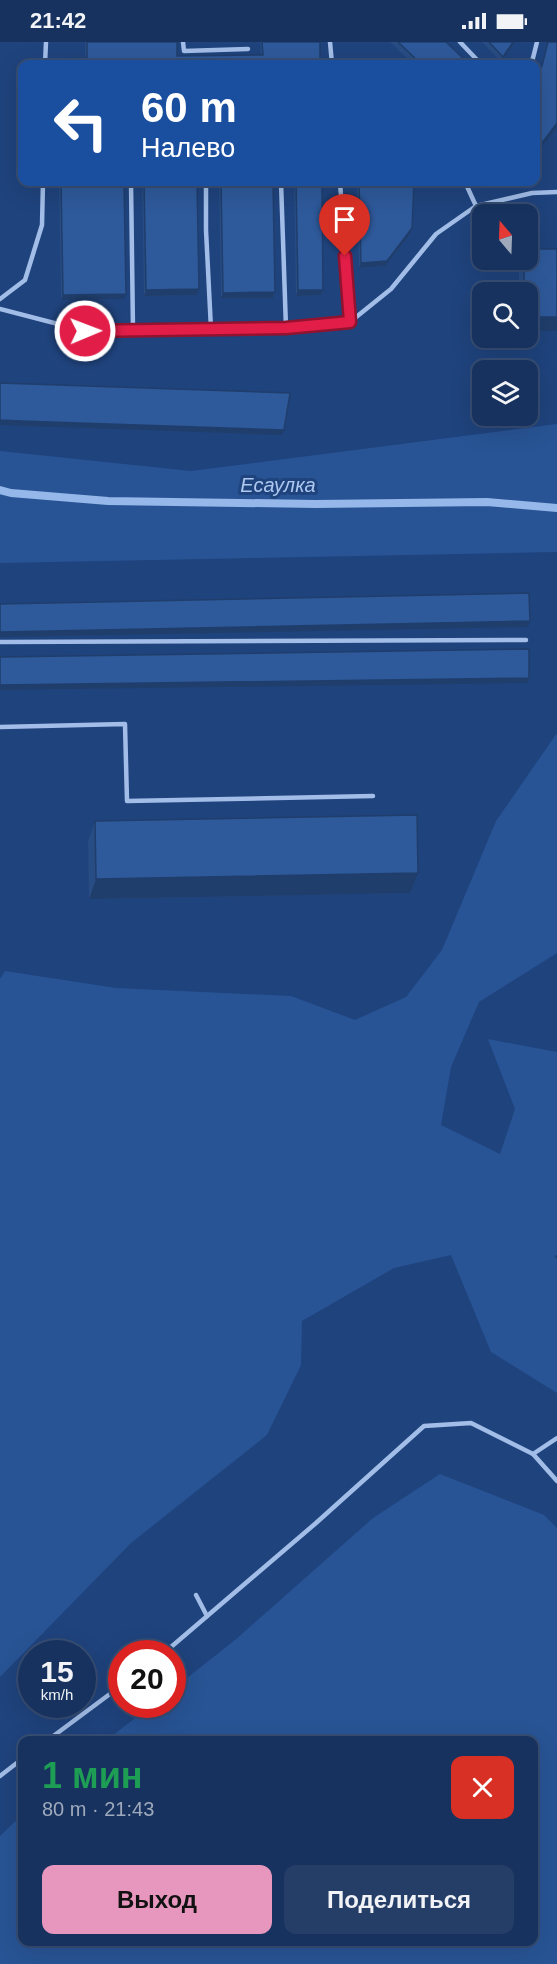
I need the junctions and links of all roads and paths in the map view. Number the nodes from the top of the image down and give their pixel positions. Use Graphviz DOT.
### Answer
graph roads {
  1 [pos="46,42"];
  2 [pos="183,42"];
  3 [pos="330,42"];
  4 [pos="460,42"];
  5 [pos="537,42"];
  6 [pos="248,49"];
  7 [pos="45,60"];
  8 [pos="332,60"];
  9 [pos="478,60"];
  10 [pos="532,60"];
  11 [pos="43,186"];
  12 [pos="131,186"];
  13 [pos="206,186"];
  14 [pos="281,186"];
  15 [pos="340,186"];
  16 [pos="467,186"];
  17 [pos="556,190"];
  18 [pos="475,204"];
  19 [pos="485,204"];
  20 [pos="472,209"];
  21 [pos="0,299"];
  22 [pos="0,309"];
  23 [pos="350,322"];
  24 [pos="286,328"];
  25 [pos="211,329"];
  26 [pos="134,330"];
  27 [pos="526,640"];
  28 [pos="0,642"];
  29 [pos="0,727"];
  30 [pos="372,796"];
  31 [pos="557,1438"];
  32 [pos="532,1454"];
  33 [pos="557,1481"];
  34 [pos="196,1595"];
  35 [pos="207,1616"];
  36 [pos="179,1640"];
  37 [pos="108,1695"];
  38 [pos="53,1736"];
  39 [pos="18,1762"];
  40 [pos="0,1776"];
  1 -- 7 [label="lane"];
  2 -- 6 [label="lane"];
  3 -- 8 [label="lane"];
  4 -- 9 [label="lane"];
  5 -- 10 [label="lane"];
  11 -- 21 [label="lane"];
  12 -- 26 [label="lane"];
  13 -- 25 [label="lane"];
  14 -- 24 [label="lane"];
  15 -- 23 [label="lane"];
  16 -- 18 [label="lane"];
  17 -- 19 [label="lane"];
  20 -- 23 [label="lane"];
  22 -- 26 [label="lane"];
  23 -- 24 [label="lane"];
  24 -- 25 [label="lane"];
  25 -- 26 [label="lane"];
  27 -- 28 [label="lane"];
  29 -- 30 [label="lane"];
  31 -- 32 [label="lane"];
  32 -- 33 [label="lane"];
  32 -- 35 [label="lane"];
  34 -- 35 [label="lane"];
  35 -- 36 [label="lane"];
  37 -- 38 [label="lane"];
  39 -- 40 [label="lane"];
}
